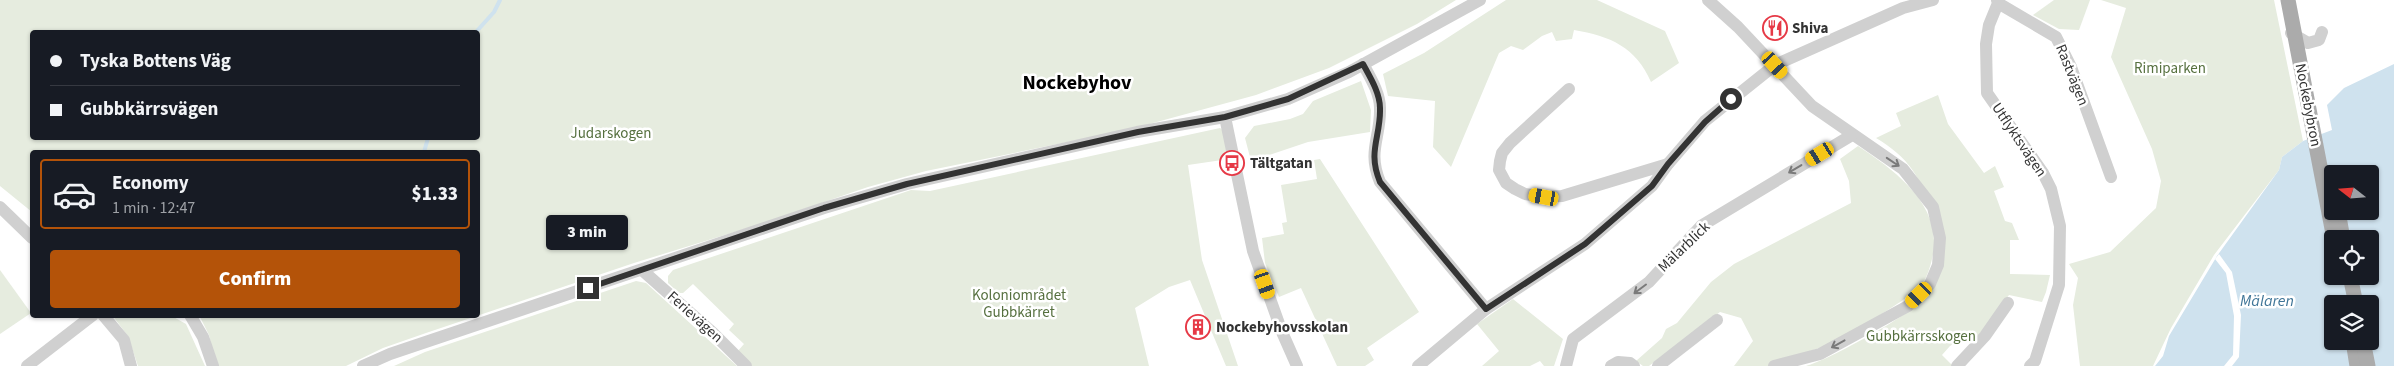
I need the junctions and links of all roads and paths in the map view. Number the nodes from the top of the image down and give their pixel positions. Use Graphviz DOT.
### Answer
graph roads {
  1 [pos="1480,0"];
  2 [pos="1708,0"];
  3 [pos="1932,0"];
  4 [pos="2282,0"];
  5 [pos="2288,0"];
  6 [pos="2297,0"];
  7 [pos="1998,1"];
  8 [pos="2322,32"];
  9 [pos="1363,64"];
  10 [pos="1775,65"];
  11 [pos="1569,89"];
  12 [pos="1225,117"];
  13 [pos="1852,135"];
  14 [pos="1668,164"];
  15 [pos="2328,165"];
  16 [pos="2111,177"];
  17 [pos="0,207"];
  18 [pos="2332,230"];
  19 [pos="30,238"];
  20 [pos="642,270"];
  21 [pos="2008,303"];
  22 [pos="1486,309"];
  23 [pos="89,318"];
  24 [pos="106,318"];
  25 [pos="192,318"];
  26 [pos="1717,320"];
  27 [pos="2354,350"];
  28 [pos="2365,350"];
  29 [pos="27,366"];
  30 [pos="131,366"];
  31 [pos="213,366"];
  32 [pos="363,366"];
  33 [pos="746,366"];
  34 [pos="1297,366"];
  35 [pos="1418,366"];
  36 [pos="1566,366"];
  37 [pos="1611,366"];
  38 [pos="1634,366"];
  39 [pos="1658,366"];
  40 [pos="1774,366"];
  41 [pos="1957,366"];
  42 [pos="2030,366"];
  43 [pos="2357,366"];
  44 [pos="2368,366"];
  1 -- 9 [label="street"];
  2 -- 10 [label="street"];
  3 -- 10 [label="street"];
  4 -- 8 [label="street"];
  5 -- 18 [label="main road, Nockebybron, bridge"];
  6 -- 15 [label="main road, Nockebybron"];
  7 -- 16 [label="street, Rastvägen"];
  7 -- 42 [label="street, Utflyktsvägen"];
  9 -- 12 [label="street"];
  9 -- 22 [label="street"];
  10 -- 13 [label="street"];
  10 -- 14 [label="street"];
  11 -- 14 [label="street"];
  12 -- 20 [label="street"];
  12 -- 34 [label="street"];
  13 -- 36 [label="street, Mälarblick, one-way"];
  13 -- 40 [label="street, one-way"];
  14 -- 22 [label="street"];
  17 -- 19 [label="street"];
  20 -- 32 [label="street"];
  20 -- 33 [label="street, Ferievägen"];
  21 -- 41 [label="street"];
  22 -- 35 [label="street"];
  23 -- 29 [label="street"];
  24 -- 30 [label="street"];
  25 -- 31 [label="street"];
  26 -- 39 [label="street"];
  27 -- 43 [label="main road"];
  28 -- 44 [label="main road"];
  37 -- 38 [label="street"];
}
